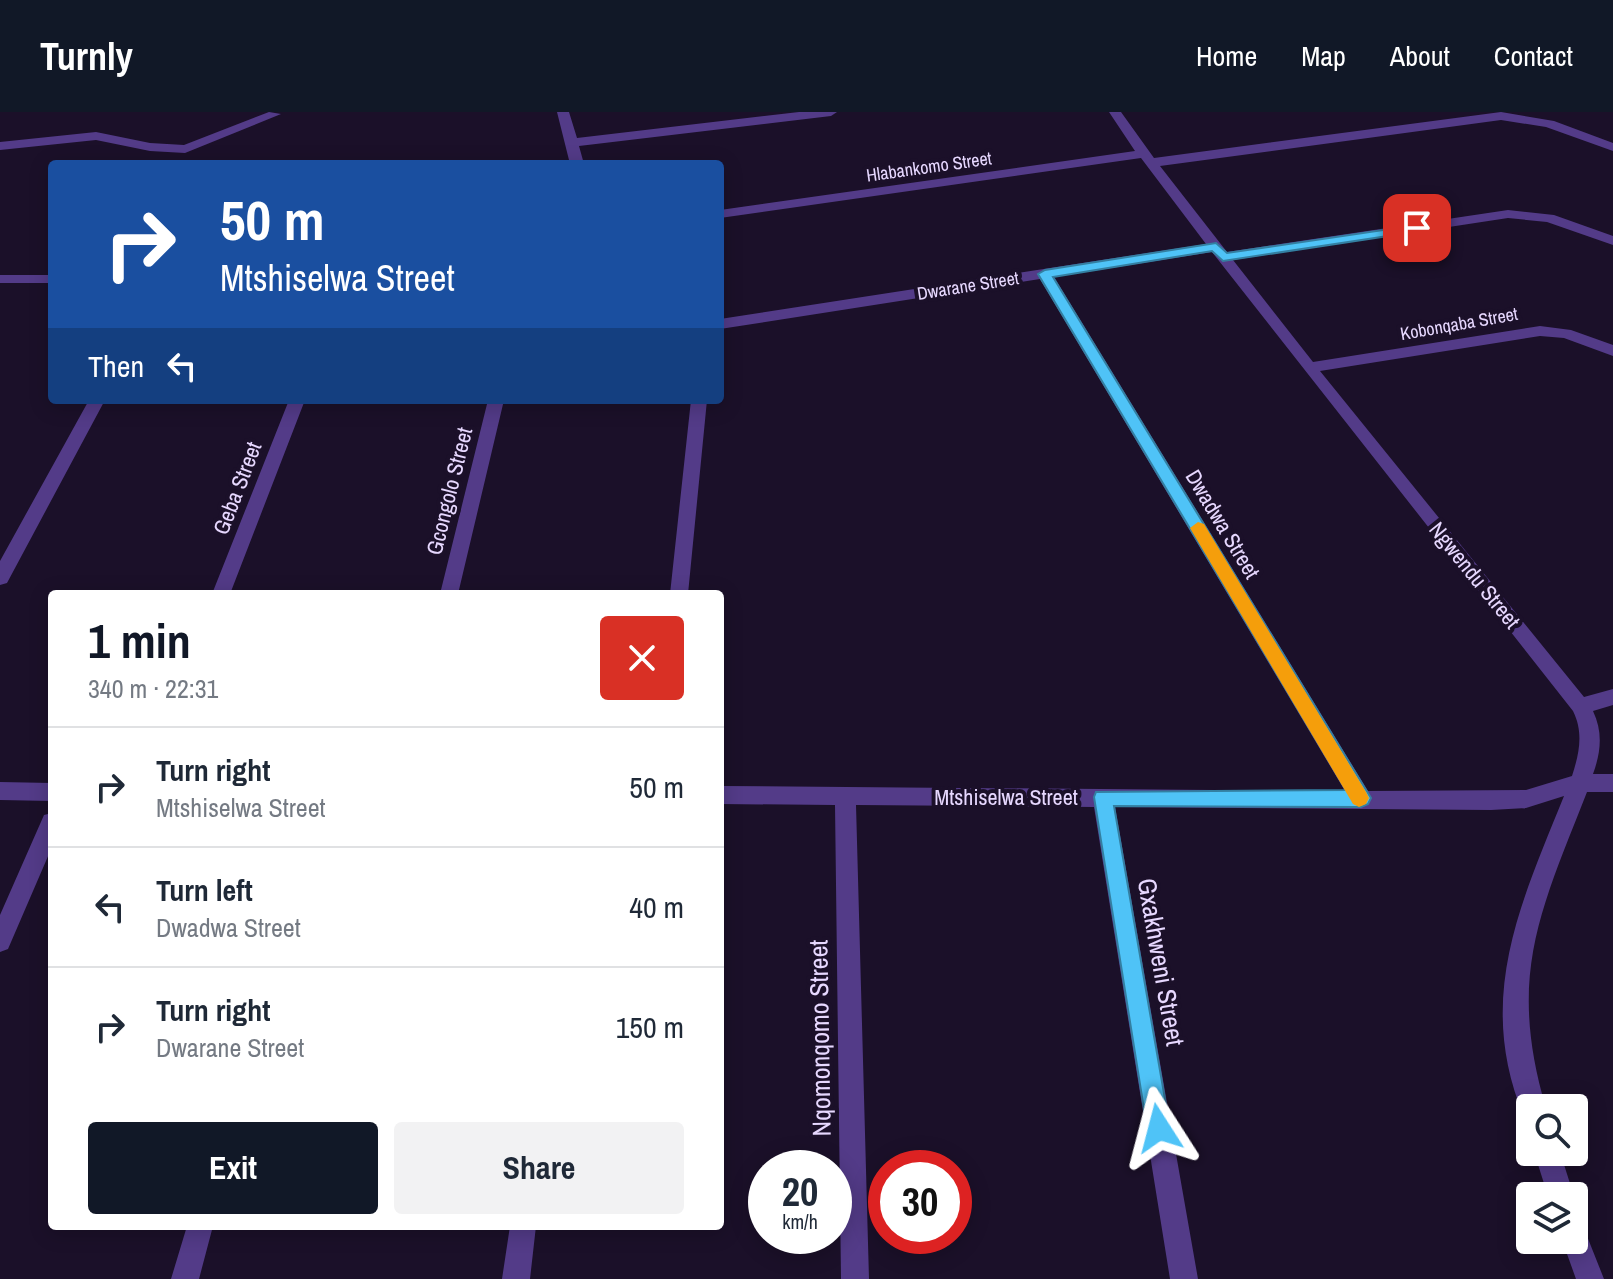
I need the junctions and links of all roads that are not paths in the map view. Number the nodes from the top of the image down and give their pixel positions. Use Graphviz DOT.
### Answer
graph roads {
  1 [pos="563,112"];
  2 [pos="831,112"];
  3 [pos="1115,112"];
  4 [pos="275,114"];
  5 [pos="571,143"];
  6 [pos="0,146"];
  7 [pos="1613,147"];
  8 [pos="1147,158"];
  9 [pos="576,160"];
  10 [pos="724,213"];
  11 [pos="1613,241"];
  12 [pos="1220,252"];
  13 [pos="1045,274"];
  14 [pos="0,279"];
  15 [pos="48,279"];
  16 [pos="724,323"];
  17 [pos="1613,351"];
  18 [pos="1309,368"];
  19 [pos="95,404"];
  20 [pos="295,404"];
  21 [pos="495,404"];
  22 [pos="699,404"];
  23 [pos="0,578"];
  24 [pos="223,590"];
  25 [pos="450,590"];
  26 [pos="679,590"];
  27 [pos="1613,697"];
  28 [pos="1580,706"];
  29 [pos="1578,783"];
  30 [pos="1613,783"];
  31 [pos="0,791"];
  32 [pos="48,792"];
  33 [pos="724,795"];
  34 [pos="845,796"];
  35 [pos="1103,797"];
  36 [pos="1361,798"];
  37 [pos="48,831"];
  38 [pos="0,941"];
  39 [pos="1529,1094"];
  40 [pos="199,1230"];
  41 [pos="522,1230"];
  42 [pos="1581,1254"];
  43 [pos="185,1279"];
  44 [pos="516,1279"];
  45 [pos="855,1279"];
  46 [pos="1184,1279"];
  47 [pos="1590,1279"];
  1 -- 5 [label="street"];
  2 -- 5 [label="street"];
  3 -- 8 [label="street, Ngwendu Street"];
  4 -- 6 [label="street"];
  5 -- 9 [label="street"];
  7 -- 8 [label="street, Hlabankomo Street"];
  8 -- 10 [label="street, Hlabankomo Street"];
  8 -- 12 [label="street, Ngwendu Street"];
  11 -- 12 [label="street, Dwarane Street"];
  12 -- 13 [label="street, Dwarane Street"];
  12 -- 18 [label="street, Ngwendu Street"];
  13 -- 16 [label="street, Dwarane Street"];
  13 -- 36 [label="street, Dwadwa Street"];
  14 -- 15 [label="street"];
  17 -- 18 [label="street, Kobonqaba Street"];
  18 -- 28 [label="street, Ngwendu Street"];
  19 -- 23 [label="street"];
  20 -- 24 [label="street, Geba Street"];
  21 -- 25 [label="street, Gcongolo Street"];
  22 -- 26 [label="street"];
  27 -- 28 [label="street"];
  28 -- 29 [label="street, Ngwendu Street"];
  29 -- 30 [label="street, Mtshiselwa Street"];
  29 -- 36 [label="street, Mtshiselwa Street"];
  29 -- 39 [label="street, Ngwendu Street"];
  31 -- 32 [label="street"];
  33 -- 34 [label="street, Mtshiselwa Street"];
  34 -- 35 [label="street, Mtshiselwa Street"];
  34 -- 45 [label="street, Nqomonqomo Street"];
  35 -- 36 [label="street, Mtshiselwa Street"];
  35 -- 46 [label="street, Gxakhweni Street"];
  37 -- 38 [label="street"];
  40 -- 43 [label="street"];
  41 -- 44 [label="street"];
  42 -- 47 [label="street"];
}
